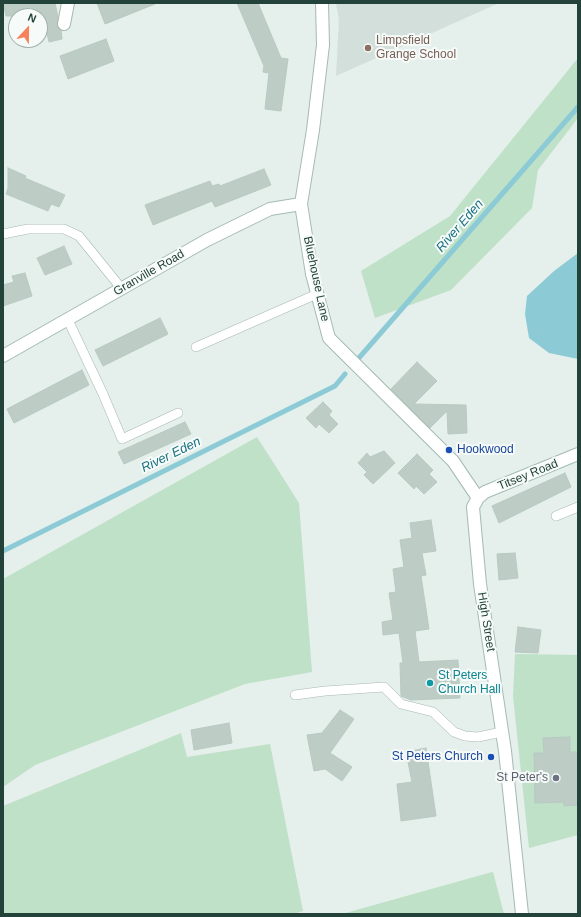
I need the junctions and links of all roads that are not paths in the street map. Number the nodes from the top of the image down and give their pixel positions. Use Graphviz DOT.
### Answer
graph roads {
  1 [pos="68,3"];
  2 [pos="322,3"];
  3 [pos="64,24"];
  4 [pos="301,204"];
  5 [pos="3,234"];
  6 [pos="122,288"];
  7 [pos="317,294"];
  8 [pos="68,320"];
  9 [pos="196,346"];
  10 [pos="3,356"];
  11 [pos="178,413"];
  12 [pos="577,457"];
  13 [pos="478,498"];
  14 [pos="578,507"];
  15 [pos="556,516"];
  16 [pos="294,695"];
  17 [pos="502,732"];
  18 [pos="522,914"];
  1 -- 3 [label="street"];
  2 -- 4 [label="street, Bluehouse Lane"];
  4 -- 6 [label="street, Granville Road"];
  4 -- 7 [label="street, Bluehouse Lane"];
  5 -- 6 [label="lane"];
  6 -- 8 [label="street, Granville Road"];
  7 -- 9 [label="lane"];
  7 -- 13 [label="street, Bluehouse Lane"];
  8 -- 10 [label="street, Granville Road"];
  8 -- 11 [label="lane"];
  12 -- 13 [label="street, Titsey Road"];
  13 -- 17 [label="street, High Street"];
  14 -- 15 [label="lane"];
  16 -- 17 [label="lane"];
  17 -- 18 [label="street, High Street"];
}
